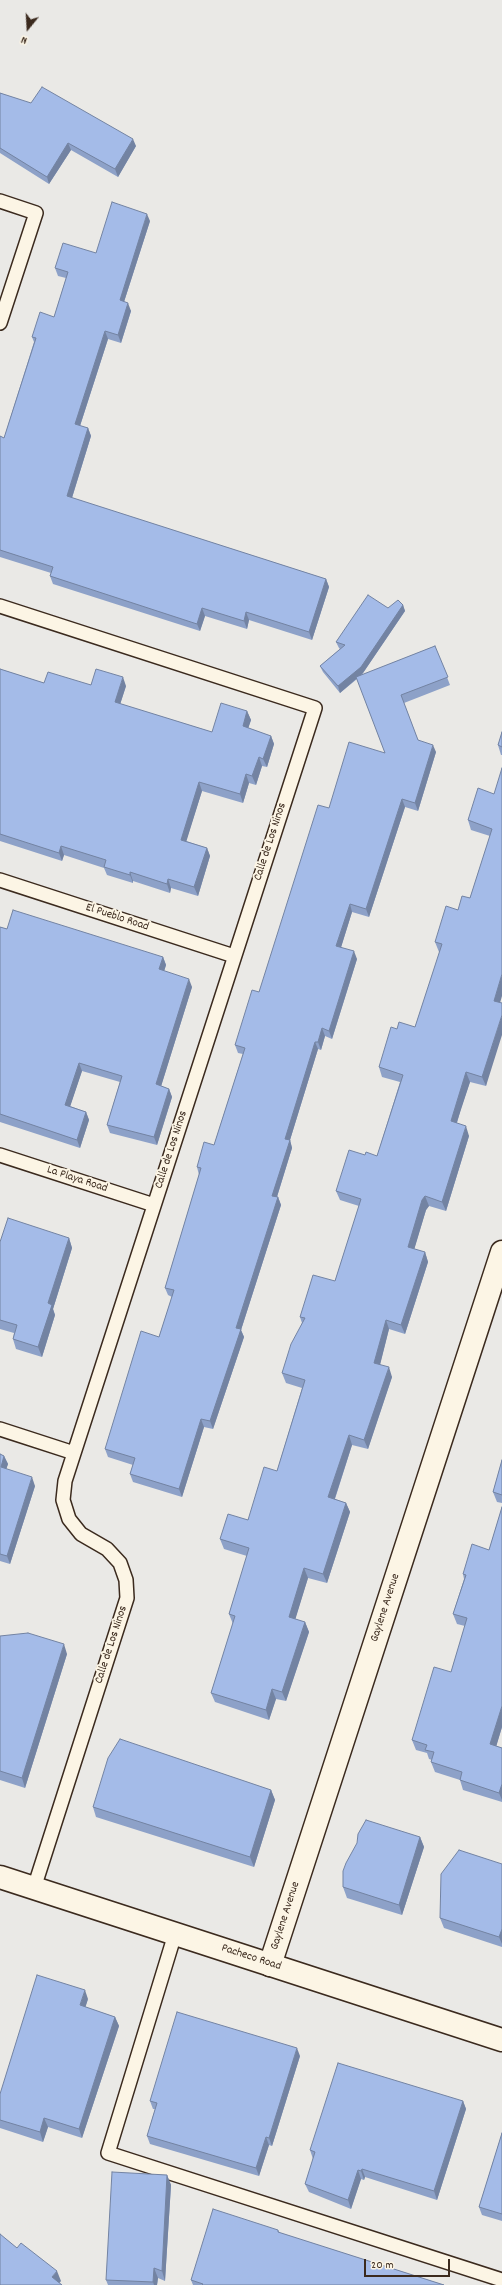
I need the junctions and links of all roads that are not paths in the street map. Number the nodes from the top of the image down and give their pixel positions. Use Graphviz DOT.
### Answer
graph roads {
  1 [pos="0,201"];
  2 [pos="0,323"];
  3 [pos="0,606"];
  4 [pos="0,880"];
  5 [pos="234,956"];
  6 [pos="0,1155"];
  7 [pos="154,1205"];
  8 [pos="502,1252"];
  9 [pos="0,1429"];
  10 [pos="74,1453"];
  11 [pos="0,1877"];
  12 [pos="34,1888"];
  13 [pos="175,1934"];
  14 [pos="270,1965"];
  15 [pos="502,2040"];
  16 [pos="502,2280"];
  1 -- 2 [label="lane"];
  3 -- 5 [label="lane, Calle de Los Ninos"];
  4 -- 5 [label="lane, El Pueblo Road"];
  5 -- 7 [label="lane, Calle de Los Ninos"];
  6 -- 7 [label="lane, La Playa Road"];
  7 -- 10 [label="lane, Calle de Los Ninos"];
  8 -- 14 [label="street, Gaylene Avenue"];
  9 -- 10 [label="lane"];
  10 -- 12 [label="lane, Calle de Los Ninos"];
  11 -- 12 [label="street, Pacheco Road"];
  12 -- 13 [label="street, Pacheco Road"];
  13 -- 14 [label="street, Pacheco Road"];
  13 -- 16 [label="lane"];
  14 -- 15 [label="street, Pacheco Road"];
}
